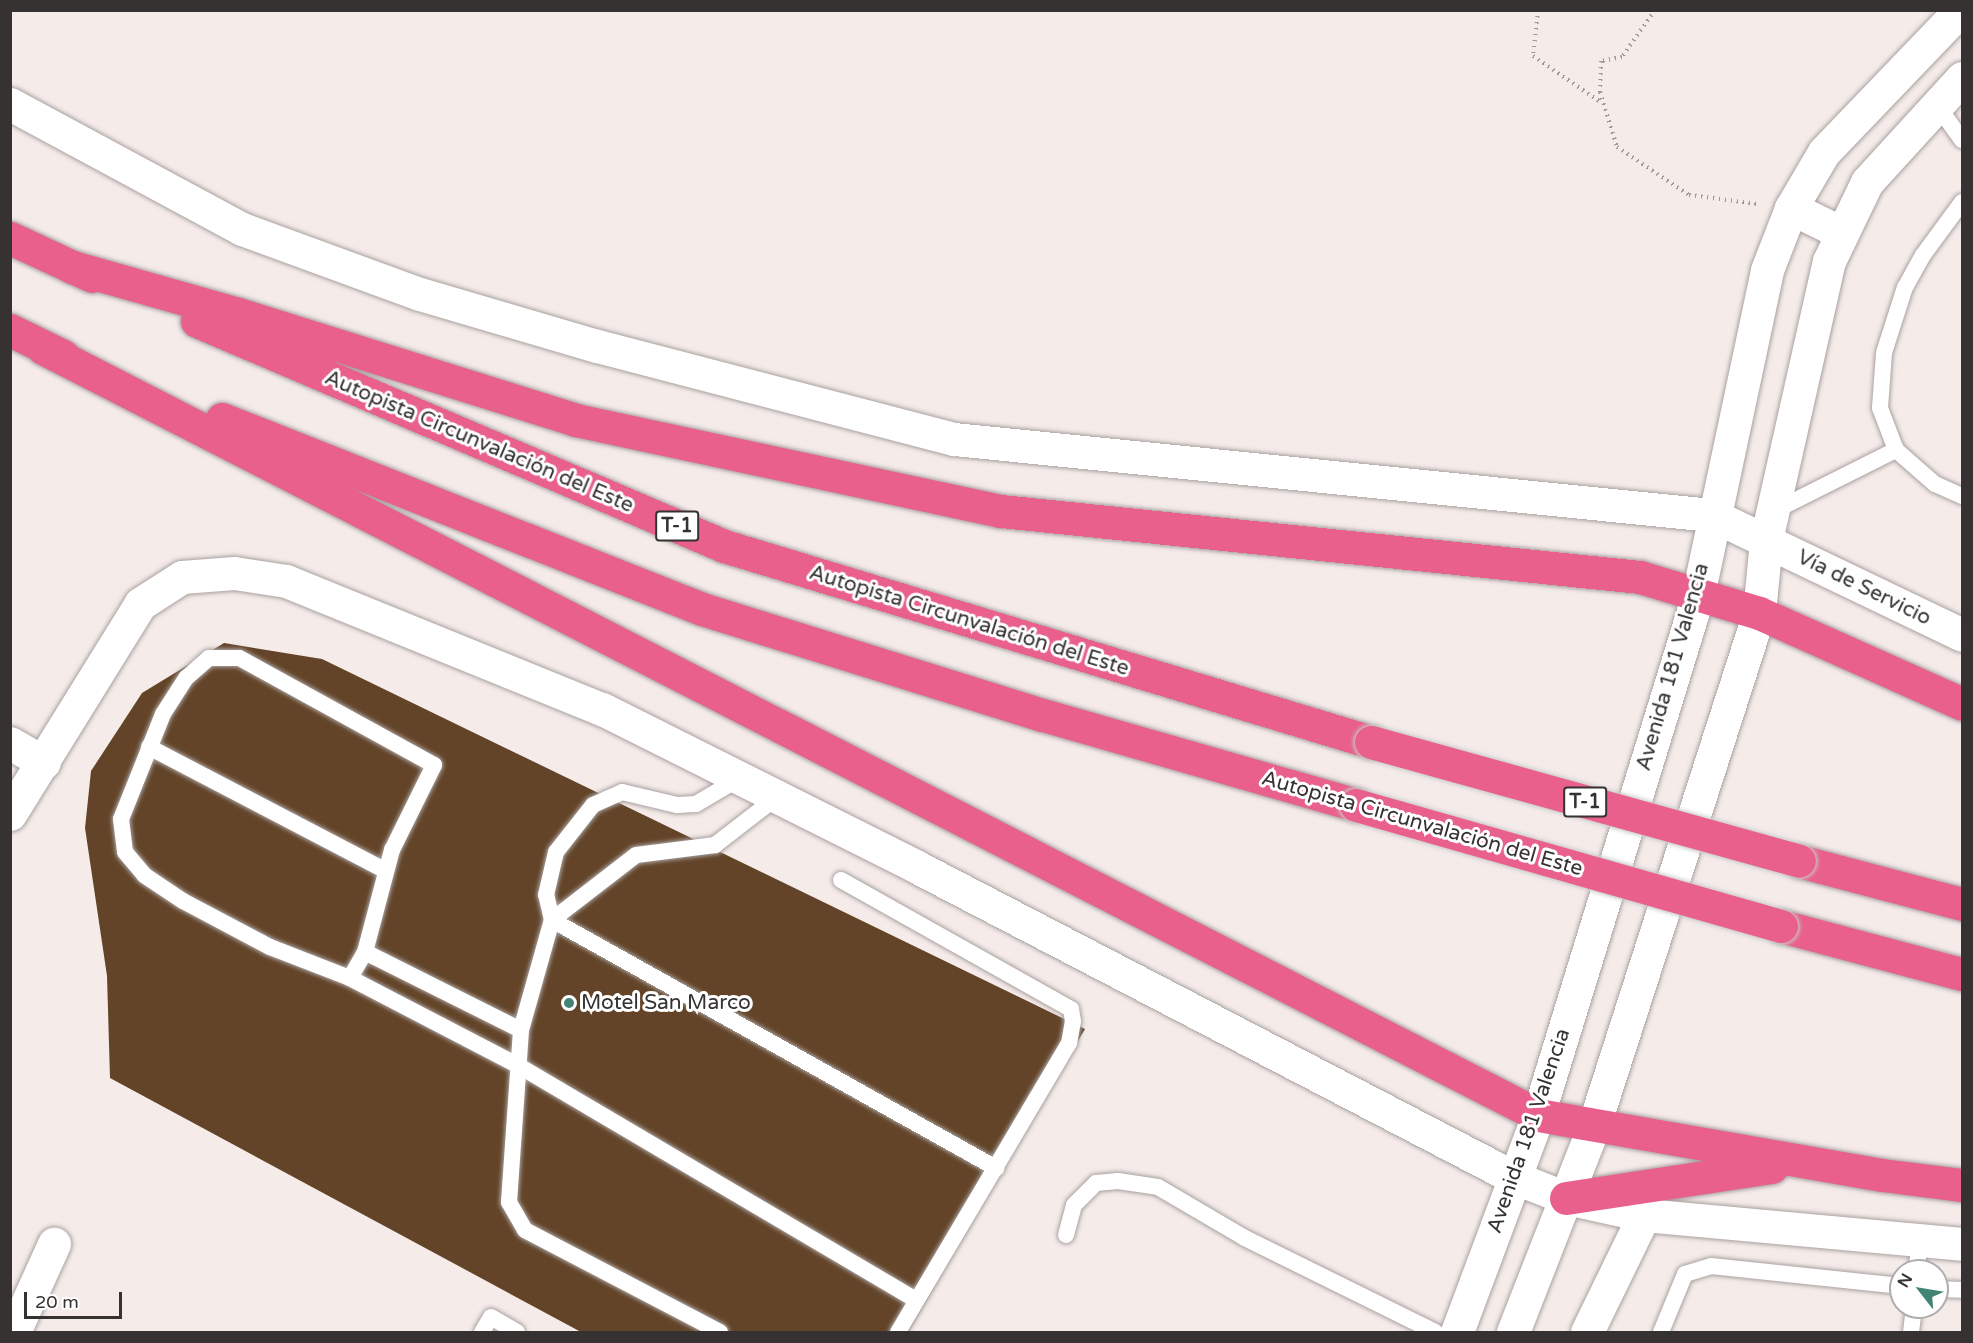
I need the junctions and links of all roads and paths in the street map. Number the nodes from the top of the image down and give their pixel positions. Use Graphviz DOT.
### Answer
graph roads {
  1 [pos="1538,10"];
  2 [pos="1656,10"];
  3 [pos="1960,10"];
  4 [pos="1962,78"];
  5 [pos="10,104"];
  6 [pos="1603,104"];
  7 [pos="1938,105"];
  8 [pos="1962,140"];
  9 [pos="1962,202"];
  10 [pos="1791,208"];
  11 [pos="1840,232"];
  12 [pos="10,237"];
  13 [pos="72,267"];
  14 [pos="10,330"];
  15 [pos="43,348"];
  16 [pos="1896,450"];
  17 [pos="1962,496"];
  18 [pos="1712,515"];
  19 [pos="1769,526"];
  20 [pos="1698,595"];
  21 [pos="1759,613"];
  22 [pos="1962,635"];
  23 [pos="1962,704"];
  24 [pos="10,743"];
  25 [pos="149,747"];
  26 [pos="44,764"];
  27 [pos="740,778"];
  28 [pos="777,797"];
  29 [pos="10,814"];
  30 [pos="386,871"];
  31 [pos="841,880"];
  32 [pos="1962,904"];
  33 [pos="552,920"];
  34 [pos="365,952"];
  35 [pos="1962,974"];
  36 [pos="350,978"];
  37 [pos="521,1030"];
  38 [pos="519,1066"];
  39 [pos="1538,1115"];
  40 [pos="1594,1125"];
  41 [pos="1810,1163"];
  42 [pos="996,1168"];
  43 [pos="1513,1177"];
  44 [pos="1962,1185"];
  45 [pos="1566,1198"];
  46 [pos="1644,1215"];
  47 [pos="1066,1235"];
  48 [pos="54,1244"];
  49 [pos="1962,1244"];
  50 [pos="1918,1256"];
  51 [pos="1889,1285"];
  52 [pos="916,1300"];
  53 [pos="14,1332"];
  54 [pos="482,1332"];
  55 [pos="517,1332"];
  56 [pos="720,1332"];
  57 [pos="898,1332"];
  58 [pos="1435,1332"];
  59 [pos="1457,1332"];
  60 [pos="1513,1332"];
  61 [pos="1587,1332"];
  62 [pos="1661,1332"];
  1 -- 6 [label="path"];
  2 -- 6 [label="path"];
  3 -- 10 [label="street, Avenida 181 Valencia"];
  4 -- 7 [label="street"];
  5 -- 18 [label="street, Vía de Servicio"];
  6 -- 10 [label="path"];
  7 -- 8 [label="lane"];
  7 -- 11 [label="street"];
  9 -- 16 [label="lane"];
  10 -- 11 [label="street"];
  10 -- 18 [label="street, Avenida 181 Valencia"];
  11 -- 19 [label="street"];
  12 -- 13 [label="highway, Autopista Circunvalación del Este / T-1"];
  13 -- 20 [label="highway"];
  13 -- 32 [label="highway, Autopista Circunvalación del Este / T-1, bridge"];
  14 -- 15 [label="highway, Autopista Circunvalación del Este"];
  15 -- 35 [label="highway, Autopista Circunvalación del Este, bridge"];
  15 -- 39 [label="highway"];
  16 -- 17 [label="lane"];
  16 -- 19 [label="lane"];
  18 -- 19 [label="street, Vía de Servicio"];
  18 -- 20 [label="street, Avenida 181 Valencia"];
  19 -- 21 [label="street"];
  19 -- 22 [label="street, Vía de Servicio"];
  20 -- 21 [label="highway"];
  20 -- 39 [label="street, Avenida 181 Valencia"];
  21 -- 23 [label="highway"];
  21 -- 40 [label="street"];
  24 -- 26 [label="street"];
  25 -- 30 [label="lane"];
  25 -- 30 [label="lane"];
  25 -- 36 [label="lane"];
  26 -- 27 [label="street"];
  26 -- 29 [label="street"];
  27 -- 28 [label="street"];
  27 -- 33 [label="lane"];
  28 -- 33 [label="lane"];
  28 -- 43 [label="street"];
  30 -- 34 [label="lane"];
  31 -- 42 [label="lane"];
  33 -- 37 [label="lane"];
  33 -- 42 [label="lane"];
  34 -- 36 [label="lane"];
  34 -- 37 [label="lane"];
  36 -- 38 [label="lane"];
  37 -- 38 [label="lane"];
  38 -- 52 [label="lane"];
  38 -- 56 [label="lane"];
  39 -- 40 [label="highway"];
  39 -- 43 [label="street, Avenida 181 Valencia"];
  40 -- 41 [label="highway"];
  40 -- 45 [label="street"];
  41 -- 44 [label="highway"];
  41 -- 45 [label="highway"];
  42 -- 52 [label="lane"];
  43 -- 45 [label="street"];
  43 -- 59 [label="street, Avenida 181 Valencia"];
  45 -- 46 [label="street"];
  45 -- 60 [label="street"];
  46 -- 50 [label="street"];
  46 -- 61 [label="street"];
  47 -- 58 [label="lane"];
  48 -- 53 [label="street"];
  49 -- 50 [label="street"];
  51 -- 62 [label="lane"];
  52 -- 57 [label="lane"];
  54 -- 55 [label="lane"];
}
